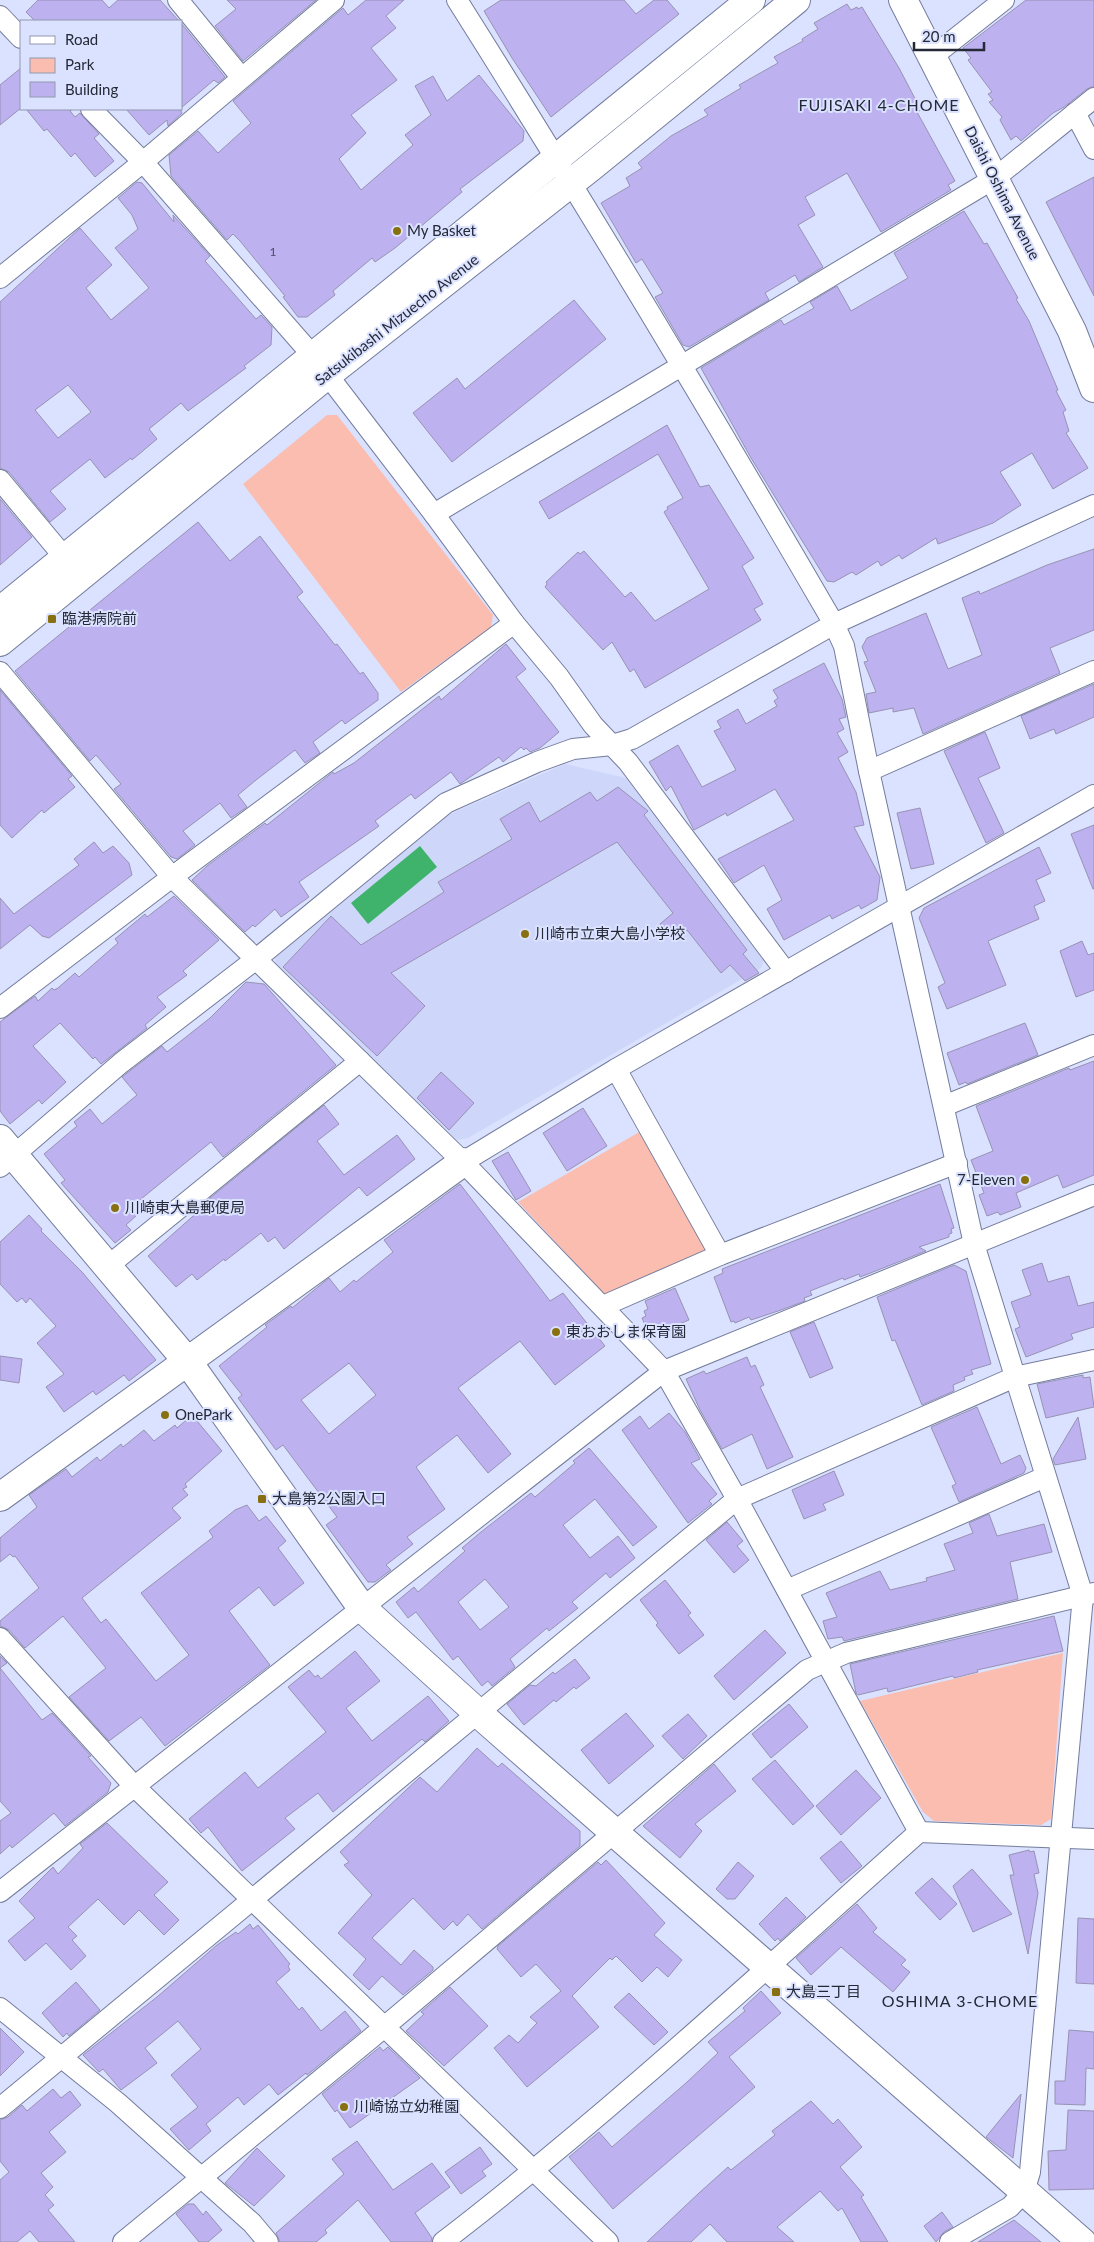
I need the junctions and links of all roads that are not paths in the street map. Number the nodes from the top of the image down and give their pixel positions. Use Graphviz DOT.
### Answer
graph roads {
  1 [pos="178,0"];
  2 [pos="334,0"];
  3 [pos="457,0"];
  4 [pos="751,0"];
  5 [pos="796,0"];
  6 [pos="903,0"];
  7 [pos="1004,0"];
  8 [pos="0,16"];
  9 [pos="20,37"];
  10 [pos="932,57"];
  11 [pos="242,77"];
  12 [pos="1094,98"];
  13 [pos="91,110"];
  14 [pos="1075,113"];
  15 [pos="1094,149"];
  16 [pos="557,159"];
  17 [pos="143,162"];
  18 [pos="995,178"];
  19 [pos="572,182"];
  20 [pos="0,278"];
  21 [pos="320,366"];
  22 [pos="682,367"];
  23 [pos="1094,388"];
  24 [pos="0,480"];
  25 [pos="1094,505"];
  26 [pos="434,514"];
  27 [pos="65,558"];
  28 [pos="0,611"];
  29 [pos="514,623"];
  30 [pos="834,624"];
  31 [pos="0,642"];
  32 [pos="1094,671"];
  33 [pos="0,672"];
  34 [pos="612,744"];
  35 [pos="869,771"];
  36 [pos="1094,795"];
  37 [pos="172,877"];
  38 [pos="901,908"];
  39 [pos="255,960"];
  40 [pos="786,972"];
  41 [pos="0,1008"];
  42 [pos="1094,1045"];
  43 [pos="360,1061"];
  44 [pos="616,1069"];
  45 [pos="944,1106"];
  46 [pos="4,1153"];
  47 [pos="463,1162"];
  48 [pos="956,1163"];
  49 [pos="1094,1195"];
  50 [pos="974,1244"];
  51 [pos="720,1255"];
  52 [pos="108,1266"];
  53 [pos="602,1306"];
  54 [pos="1094,1360"];
  55 [pos="188,1362"];
  56 [pos="664,1371"];
  57 [pos="1015,1377"];
  58 [pos="1046,1477"];
  59 [pos="0,1497"];
  60 [pos="737,1498"];
  61 [pos="787,1590"];
  62 [pos="1089,1594"];
  63 [pos="362,1608"];
  64 [pos="0,1638"];
  65 [pos="826,1662"];
  66 [pos="478,1713"];
  67 [pos="135,1787"];
  68 [pos="615,1832"];
  69 [pos="919,1832"];
  70 [pos="1062,1838"];
  71 [pos="1094,1839"];
  72 [pos="0,1892"];
  73 [pos="252,1898"];
  74 [pos="768,1968"];
  75 [pos="0,2008"];
  76 [pos="384,2027"];
  77 [pos="61,2058"];
  78 [pos="0,2108"];
  79 [pos="534,2172"];
  80 [pos="201,2178"];
  81 [pos="1024,2192"];
  82 [pos="123,2242"];
  83 [pos="268,2242"];
  84 [pos="443,2242"];
  85 [pos="608,2242"];
  86 [pos="950,2242"];
  87 [pos="1082,2242"];
  1 -- 11 [label="street"];
  2 -- 11 [label="street"];
  3 -- 16 [label="street"];
  4 -- 16 [label="street, Satsukibashi Mizuecho Avenue"];
  5 -- 19 [label="street, Satsukibashi Mizuecho Avenue"];
  6 -- 10 [label="street, Daishi Oshima Avenue"];
  7 -- 10 [label="street"];
  8 -- 9 [label="street"];
  10 -- 18 [label="street, Daishi Oshima Avenue"];
  11 -- 17 [label="street"];
  12 -- 14 [label="street"];
  13 -- 17 [label="street"];
  14 -- 15 [label="street"];
  14 -- 18 [label="street"];
  16 -- 19 [label="street"];
  16 -- 21 [label="street, Satsukibashi Mizuecho Avenue"];
  17 -- 20 [label="street"];
  17 -- 21 [label="street"];
  18 -- 22 [label="street"];
  18 -- 23 [label="street, Daishi Oshima Avenue"];
  19 -- 21 [label="street, Satsukibashi Mizuecho Avenue"];
  19 -- 22 [label="street"];
  21 -- 26 [label="street"];
  21 -- 27 [label="street, Satsukibashi Mizuecho Avenue"];
  21 -- 31 [label="street, Satsukibashi Mizuecho Avenue"];
  22 -- 26 [label="street"];
  22 -- 30 [label="street"];
  24 -- 27 [label="street"];
  25 -- 30 [label="street"];
  26 -- 29 [label="street"];
  27 -- 28 [label="street, Satsukibashi Mizuecho Avenue"];
  29 -- 34 [label="street"];
  29 -- 37 [label="street"];
  30 -- 34 [label="street"];
  30 -- 35 [label="street"];
  32 -- 35 [label="street"];
  33 -- 37 [label="street"];
  34 -- 39 [label="street"];
  34 -- 40 [label="street"];
  35 -- 38 [label="street"];
  36 -- 38 [label="street"];
  37 -- 39 [label="street"];
  37 -- 41 [label="street"];
  38 -- 40 [label="street"];
  38 -- 45 [label="street"];
  39 -- 43 [label="street"];
  39 -- 46 [label="street"];
  40 -- 44 [label="street"];
  42 -- 45 [label="street"];
  43 -- 47 [label="street"];
  43 -- 52 [label="street"];
  44 -- 47 [label="street"];
  44 -- 51 [label="street"];
  45 -- 48 [label="street"];
  46 -- 52 [label="street"];
  47 -- 53 [label="street"];
  47 -- 55 [label="street"];
  48 -- 50 [label="street"];
  48 -- 51 [label="street"];
  49 -- 50 [label="street"];
  50 -- 56 [label="street"];
  50 -- 57 [label="street"];
  51 -- 53 [label="street"];
  52 -- 55 [label="street"];
  53 -- 56 [label="street"];
  54 -- 57 [label="street"];
  55 -- 59 [label="street"];
  55 -- 63 [label="street"];
  56 -- 60 [label="street"];
  56 -- 63 [label="street"];
  57 -- 58 [label="street"];
  57 -- 60 [label="street"];
  58 -- 61 [label="street"];
  58 -- 62 [label="street"];
  60 -- 61 [label="street"];
  60 -- 66 [label="street"];
  61 -- 65 [label="street"];
  62 -- 65 [label="street"];
  62 -- 70 [label="street"];
  63 -- 66 [label="street"];
  63 -- 67 [label="street"];
  64 -- 67 [label="street"];
  65 -- 68 [label="street"];
  65 -- 69 [label="street"];
  66 -- 68 [label="street"];
  66 -- 73 [label="street"];
  67 -- 72 [label="street"];
  67 -- 73 [label="street"];
  68 -- 74 [label="street"];
  68 -- 76 [label="street"];
  69 -- 70 [label="street"];
  69 -- 74 [label="street"];
  70 -- 71 [label="street"];
  70 -- 81 [label="street"];
  73 -- 76 [label="street"];
  73 -- 77 [label="street"];
  74 -- 79 [label="street"];
  74 -- 81 [label="street"];
  75 -- 77 [label="street"];
  76 -- 79 [label="street"];
  76 -- 80 [label="street"];
  77 -- 78 [label="street"];
  77 -- 80 [label="street"];
  79 -- 84 [label="street"];
  79 -- 85 [label="street"];
  80 -- 82 [label="street"];
  80 -- 83 [label="street"];
  81 -- 86 [label="street"];
  81 -- 87 [label="street"];
}
